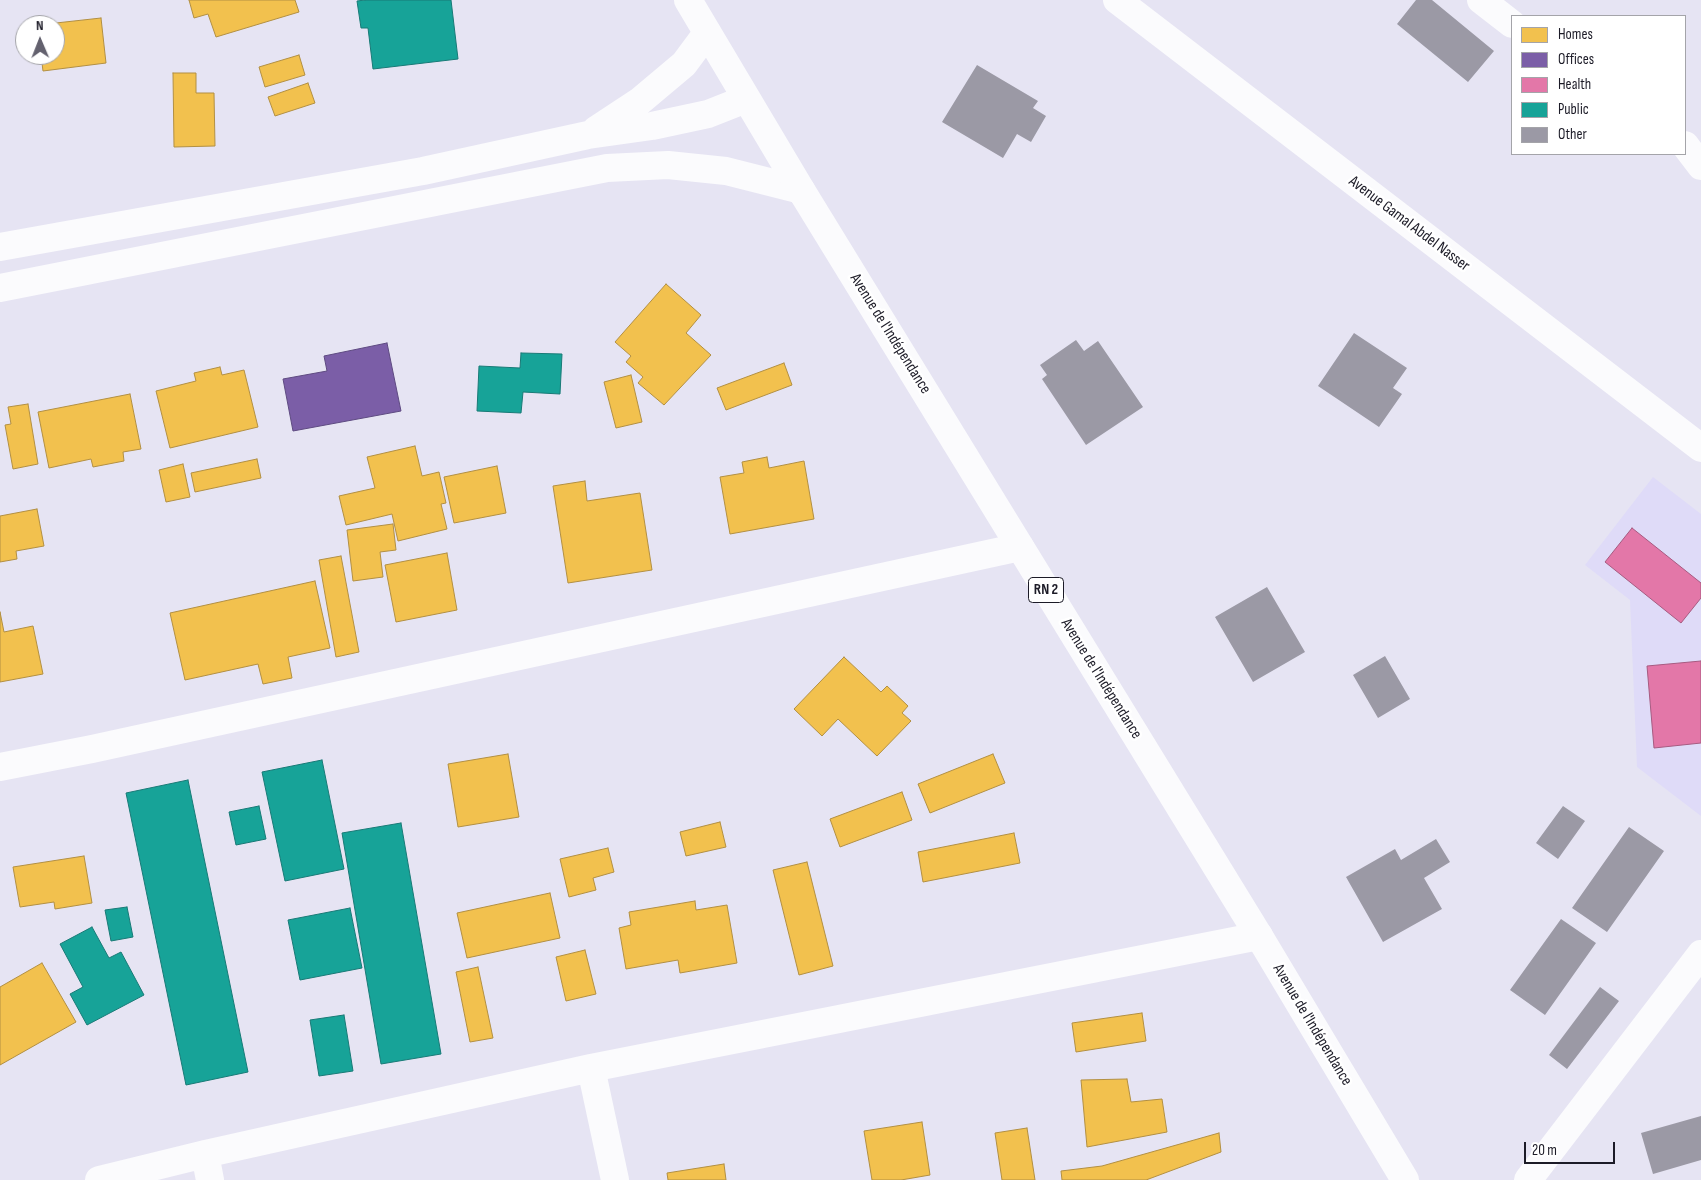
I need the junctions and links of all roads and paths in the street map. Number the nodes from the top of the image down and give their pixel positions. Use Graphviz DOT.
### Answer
graph roads {
  1 [pos="688,0"];
  2 [pos="1117,0"];
  3 [pos="1481,0"];
  4 [pos="1511,23"];
  5 [pos="707,33"];
  6 [pos="746,99"];
  7 [pos="588,135"];
  8 [pos="1686,146"];
  9 [pos="1701,166"];
  10 [pos="801,190"];
  11 [pos="0,247"];
  12 [pos="0,288"];
  13 [pos="1701,448"];
  14 [pos="1020,547"];
  15 [pos="0,767"];
  16 [pos="1260,936"];
  17 [pos="1701,954"];
  18 [pos="591,1068"];
  19 [pos="208,1167"];
  20 [pos="99,1180"];
  21 [pos="615,1180"];
  22 [pos="1405,1180"];
  23 [pos="1528,1180"];
  1 -- 5 [label="street, Avenue de l'Indépendance / RN 2"];
  2 -- 13 [label="street, Avenue Gamal Abdel Nasser"];
  3 -- 4 [label="street"];
  5 -- 6 [label="street, Avenue de l'Indépendance / RN 2"];
  5 -- 7 [label="street"];
  6 -- 7 [label="street"];
  6 -- 10 [label="street, Avenue de l'Indépendance / RN 2"];
  7 -- 11 [label="street"];
  8 -- 9 [label="street"];
  10 -- 12 [label="street"];
  10 -- 14 [label="street, Avenue de l'Indépendance / RN 2"];
  14 -- 15 [label="street"];
  14 -- 16 [label="street, Avenue de l'Indépendance / RN 2"];
  16 -- 18 [label="street"];
  16 -- 22 [label="street, Avenue de l'Indépendance / RN 2"];
  17 -- 23 [label="street"];
  18 -- 19 [label="street"];
  18 -- 21 [label="street"];
  19 -- 20 [label="street"];
}
